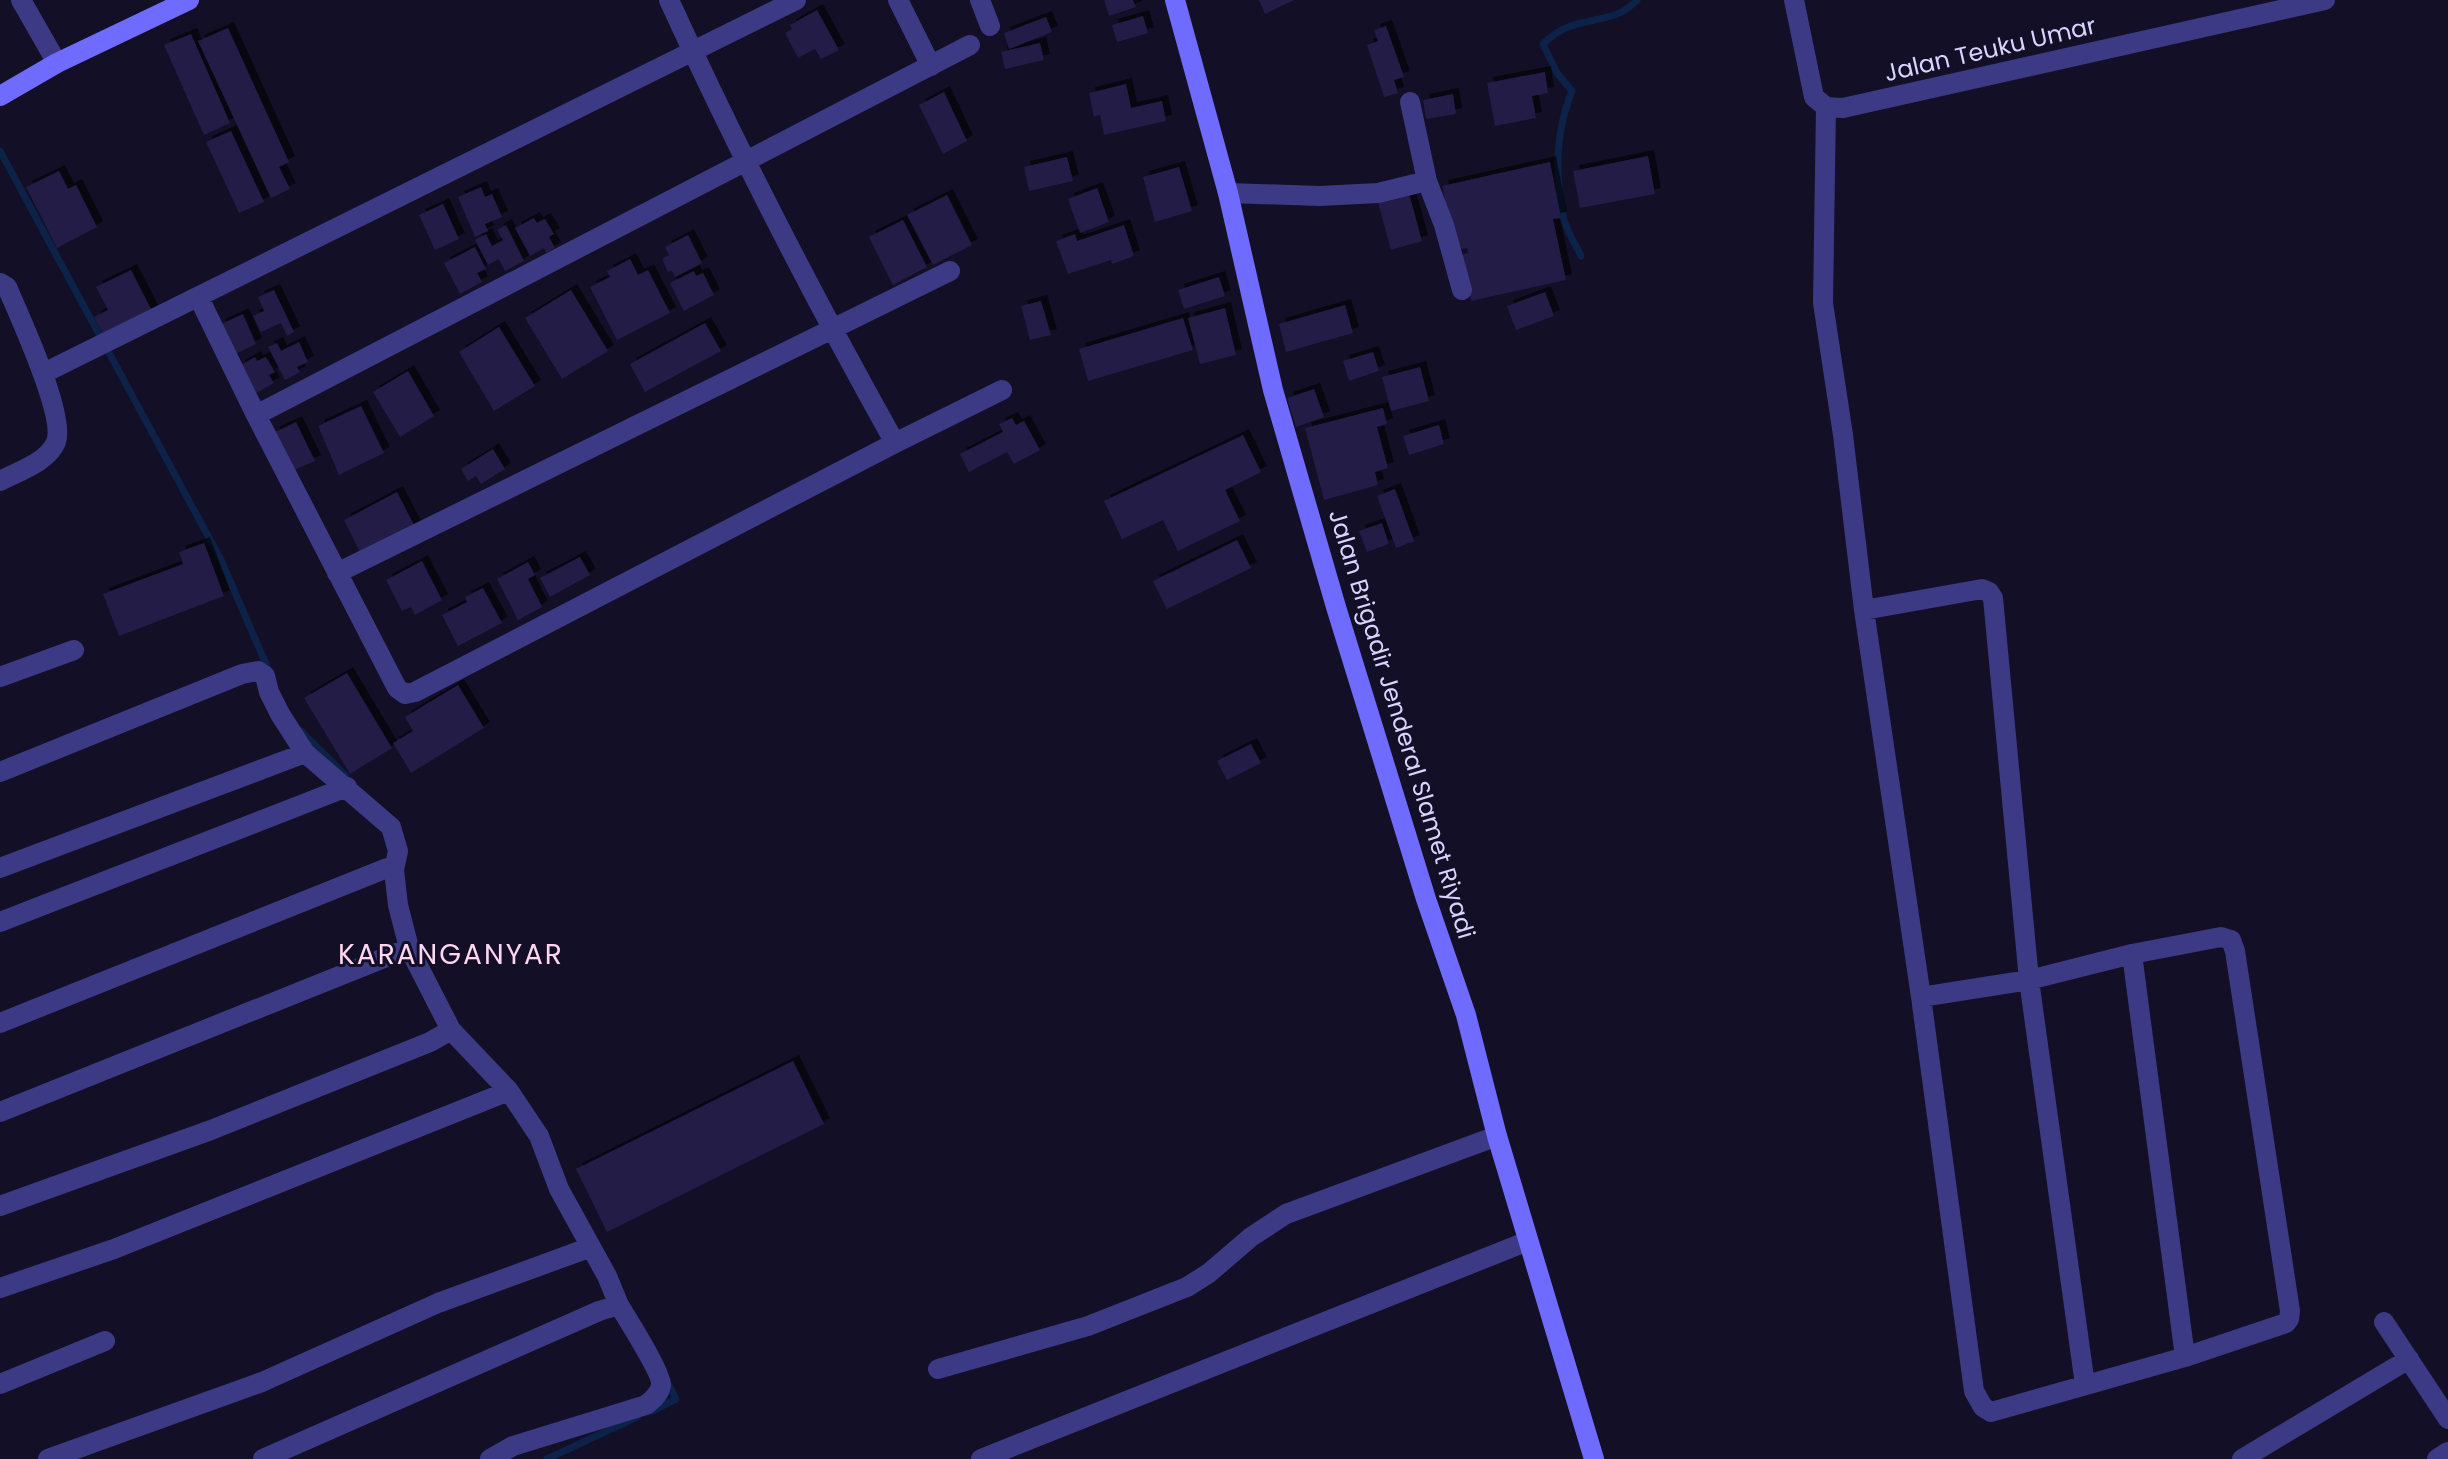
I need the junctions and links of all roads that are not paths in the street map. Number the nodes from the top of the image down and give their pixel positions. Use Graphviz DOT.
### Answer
graph roads {
  1 [pos="21,0"];
  2 [pos="189,0"];
  3 [pos="669,0"];
  4 [pos="796,0"];
  5 [pos="898,0"];
  6 [pos="980,0"];
  7 [pos="1175,0"];
  8 [pos="1794,0"];
  9 [pos="2325,0"];
  10 [pos="990,26"];
  11 [pos="970,45"];
  12 [pos="692,50"];
  13 [pos="57,63"];
  14 [pos="931,66"];
  15 [pos="0,96"];
  16 [pos="1410,102"];
  17 [pos="1826,107"];
  18 [pos="745,163"];
  19 [pos="1427,181"];
  20 [pos="1228,193"];
  21 [pos="950,271"];
  22 [pos="0,283"];
  23 [pos="1462,290"];
  24 [pos="199,298"];
  25 [pos="830,328"];
  26 [pos="44,373"];
  27 [pos="1002,390"];
  28 [pos="256,415"];
  29 [pos="895,443"];
  30 [pos="0,481"];
  31 [pos="337,573"];
  32 [pos="1864,610"];
  33 [pos="74,650"];
  34 [pos="0,677"];
  35 [pos="305,753"];
  36 [pos="0,772"];
  37 [pos="347,787"];
  38 [pos="0,868"];
  39 [pos="394,870"];
  40 [pos="0,922"];
  41 [pos="409,948"];
  42 [pos="2132,954"];
  43 [pos="2029,980"];
  44 [pos="1921,997"];
  45 [pos="0,1023"];
  46 [pos="451,1030"];
  47 [pos="509,1091"];
  48 [pos="0,1112"];
  49 [pos="1497,1136"];
  50 [pos="0,1206"];
  51 [pos="1528,1241"];
  52 [pos="591,1247"];
  53 [pos="0,1288"];
  54 [pos="619,1305"];
  55 [pos="2384,1322"];
  56 [pos="105,1341"];
  57 [pos="2185,1357"];
  58 [pos="2409,1359"];
  59 [pos="938,1369"];
  60 [pos="0,1384"];
  61 [pos="2085,1385"];
  62 [pos="2448,1419"];
  63 [pos="2448,1452"];
  64 [pos="48,1459"];
  65 [pos="263,1459"];
  66 [pos="490,1459"];
  67 [pos="981,1459"];
  68 [pos="1594,1459"];
  69 [pos="2242,1459"];
  70 [pos="2437,1459"];
  1 -- 13 [label="street"];
  2 -- 13 [label="main road"];
  3 -- 12 [label="street"];
  4 -- 12 [label="street"];
  5 -- 14 [label="street"];
  6 -- 10 [label="street"];
  7 -- 20 [label="main road, Jalan Brigadir Jenderal Slamet Riyadi"];
  8 -- 17 [label="street"];
  9 -- 17 [label="street, Jalan Teuku Umar"];
  11 -- 14 [label="street"];
  12 -- 18 [label="street"];
  12 -- 24 [label="street"];
  13 -- 15 [label="main road"];
  14 -- 18 [label="street"];
  16 -- 19 [label="street"];
  17 -- 32 [label="street"];
  18 -- 25 [label="street"];
  18 -- 28 [label="street"];
  19 -- 20 [label="street"];
  19 -- 23 [label="street"];
  20 -- 49 [label="main road, Jalan Brigadir Jenderal Slamet Riyadi"];
  21 -- 25 [label="street"];
  22 -- 26 [label="street"];
  24 -- 26 [label="street"];
  24 -- 28 [label="street"];
  25 -- 29 [label="street"];
  25 -- 31 [label="street"];
  26 -- 30 [label="street"];
  27 -- 29 [label="street"];
  28 -- 31 [label="street"];
  29 -- 31 [label="street"];
  32 -- 43 [label="street"];
  32 -- 44 [label="street"];
  33 -- 34 [label="street"];
  35 -- 36 [label="street"];
  35 -- 37 [label="street"];
  35 -- 38 [label="street"];
  37 -- 39 [label="street"];
  37 -- 40 [label="street"];
  39 -- 41 [label="street"];
  39 -- 45 [label="street"];
  41 -- 46 [label="street"];
  41 -- 48 [label="street"];
  42 -- 43 [label="street"];
  42 -- 57 [label="street"];
  42 -- 57 [label="street"];
  43 -- 44 [label="street"];
  43 -- 61 [label="street"];
  44 -- 61 [label="street"];
  46 -- 47 [label="street"];
  46 -- 50 [label="street"];
  47 -- 52 [label="street"];
  47 -- 53 [label="street"];
  49 -- 51 [label="main road, Jalan Brigadir Jenderal Slamet Riyadi"];
  49 -- 59 [label="street"];
  51 -- 67 [label="street"];
  51 -- 68 [label="main road, Jalan Brigadir Jenderal Slamet Riyadi"];
  52 -- 54 [label="street"];
  52 -- 64 [label="street"];
  54 -- 65 [label="street"];
  54 -- 66 [label="street"];
  55 -- 58 [label="street"];
  56 -- 60 [label="street"];
  57 -- 61 [label="street"];
  58 -- 62 [label="street"];
  58 -- 69 [label="street"];
  63 -- 70 [label="street"];
}
